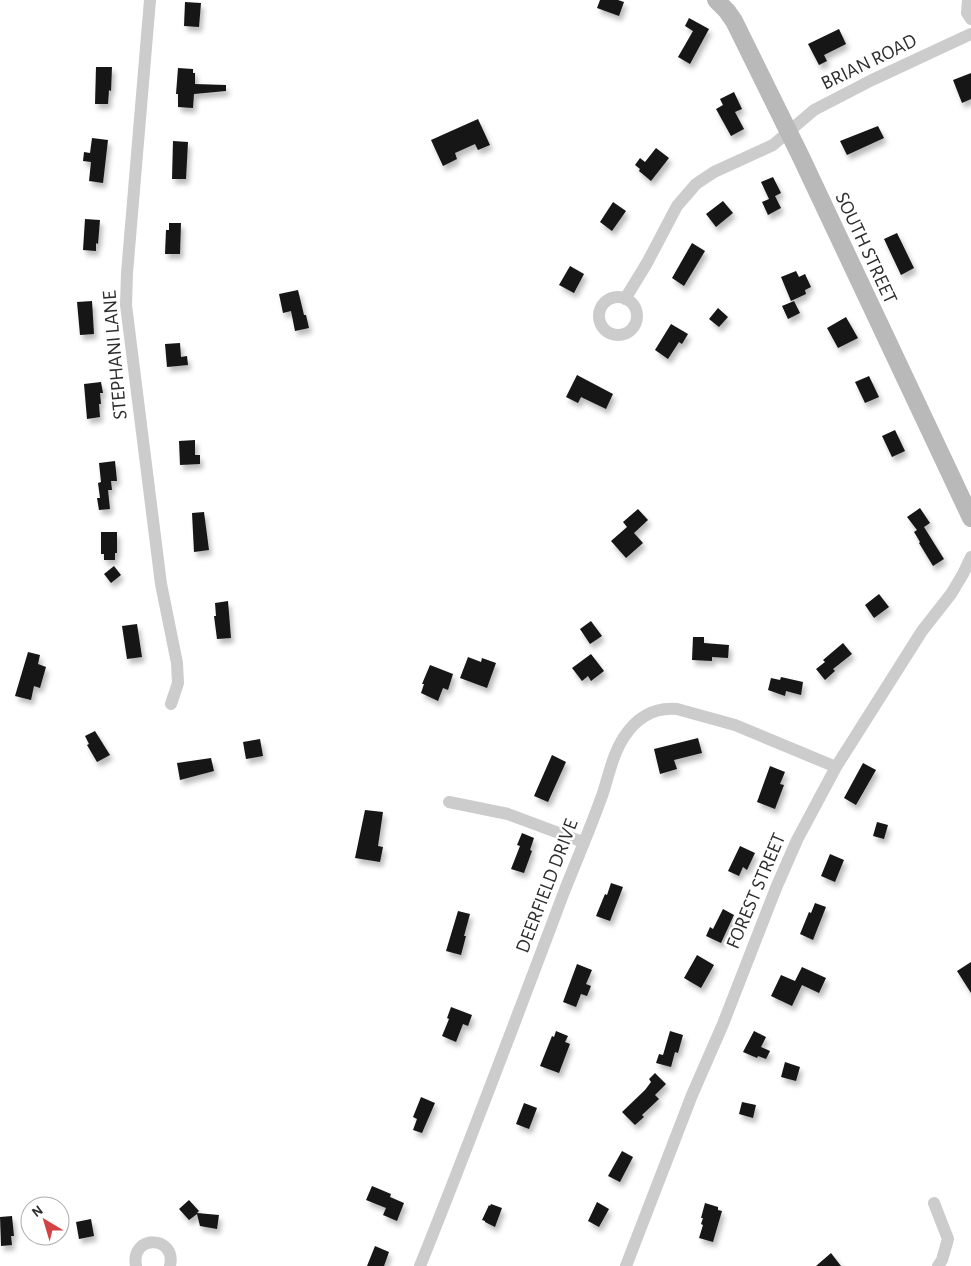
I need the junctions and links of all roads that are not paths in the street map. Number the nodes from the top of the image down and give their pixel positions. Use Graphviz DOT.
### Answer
graph roads {
  1 [pos="150,0"];
  2 [pos="716,0"];
  3 [pos="968,0"];
  4 [pos="971,19"];
  5 [pos="971,34"];
  6 [pos="788,132"];
  7 [pos="625,299"];
  8 [pos="971,518"];
  9 [pos="971,557"];
  10 [pos="171,704"];
  11 [pos="836,767"];
  12 [pos="449,802"];
  13 [pos="583,842"];
  14 [pos="934,1202"];
  15 [pos="136,1266"];
  16 [pos="170,1266"];
  17 [pos="420,1266"];
  18 [pos="626,1266"];
  19 [pos="938,1266"];
  1 -- 10 [label="street, STEPHANI LANE"];
  2 -- 6 [label="street, SOUTH STREET"];
  3 -- 4 [label="street"];
  5 -- 6 [label="street, BRIAN ROAD"];
  6 -- 7 [label="street, BRIAN ROAD"];
  6 -- 8 [label="street, SOUTH STREET"];
  9 -- 11 [label="street, FOREST STREET"];
  11 -- 13 [label="street, DEERFIELD DRIVE"];
  11 -- 18 [label="street, FOREST STREET"];
  12 -- 13 [label="street"];
  13 -- 17 [label="street, DEERFIELD DRIVE"];
  14 -- 19 [label="street"];
  15 -- 16 [label="street"];
}
